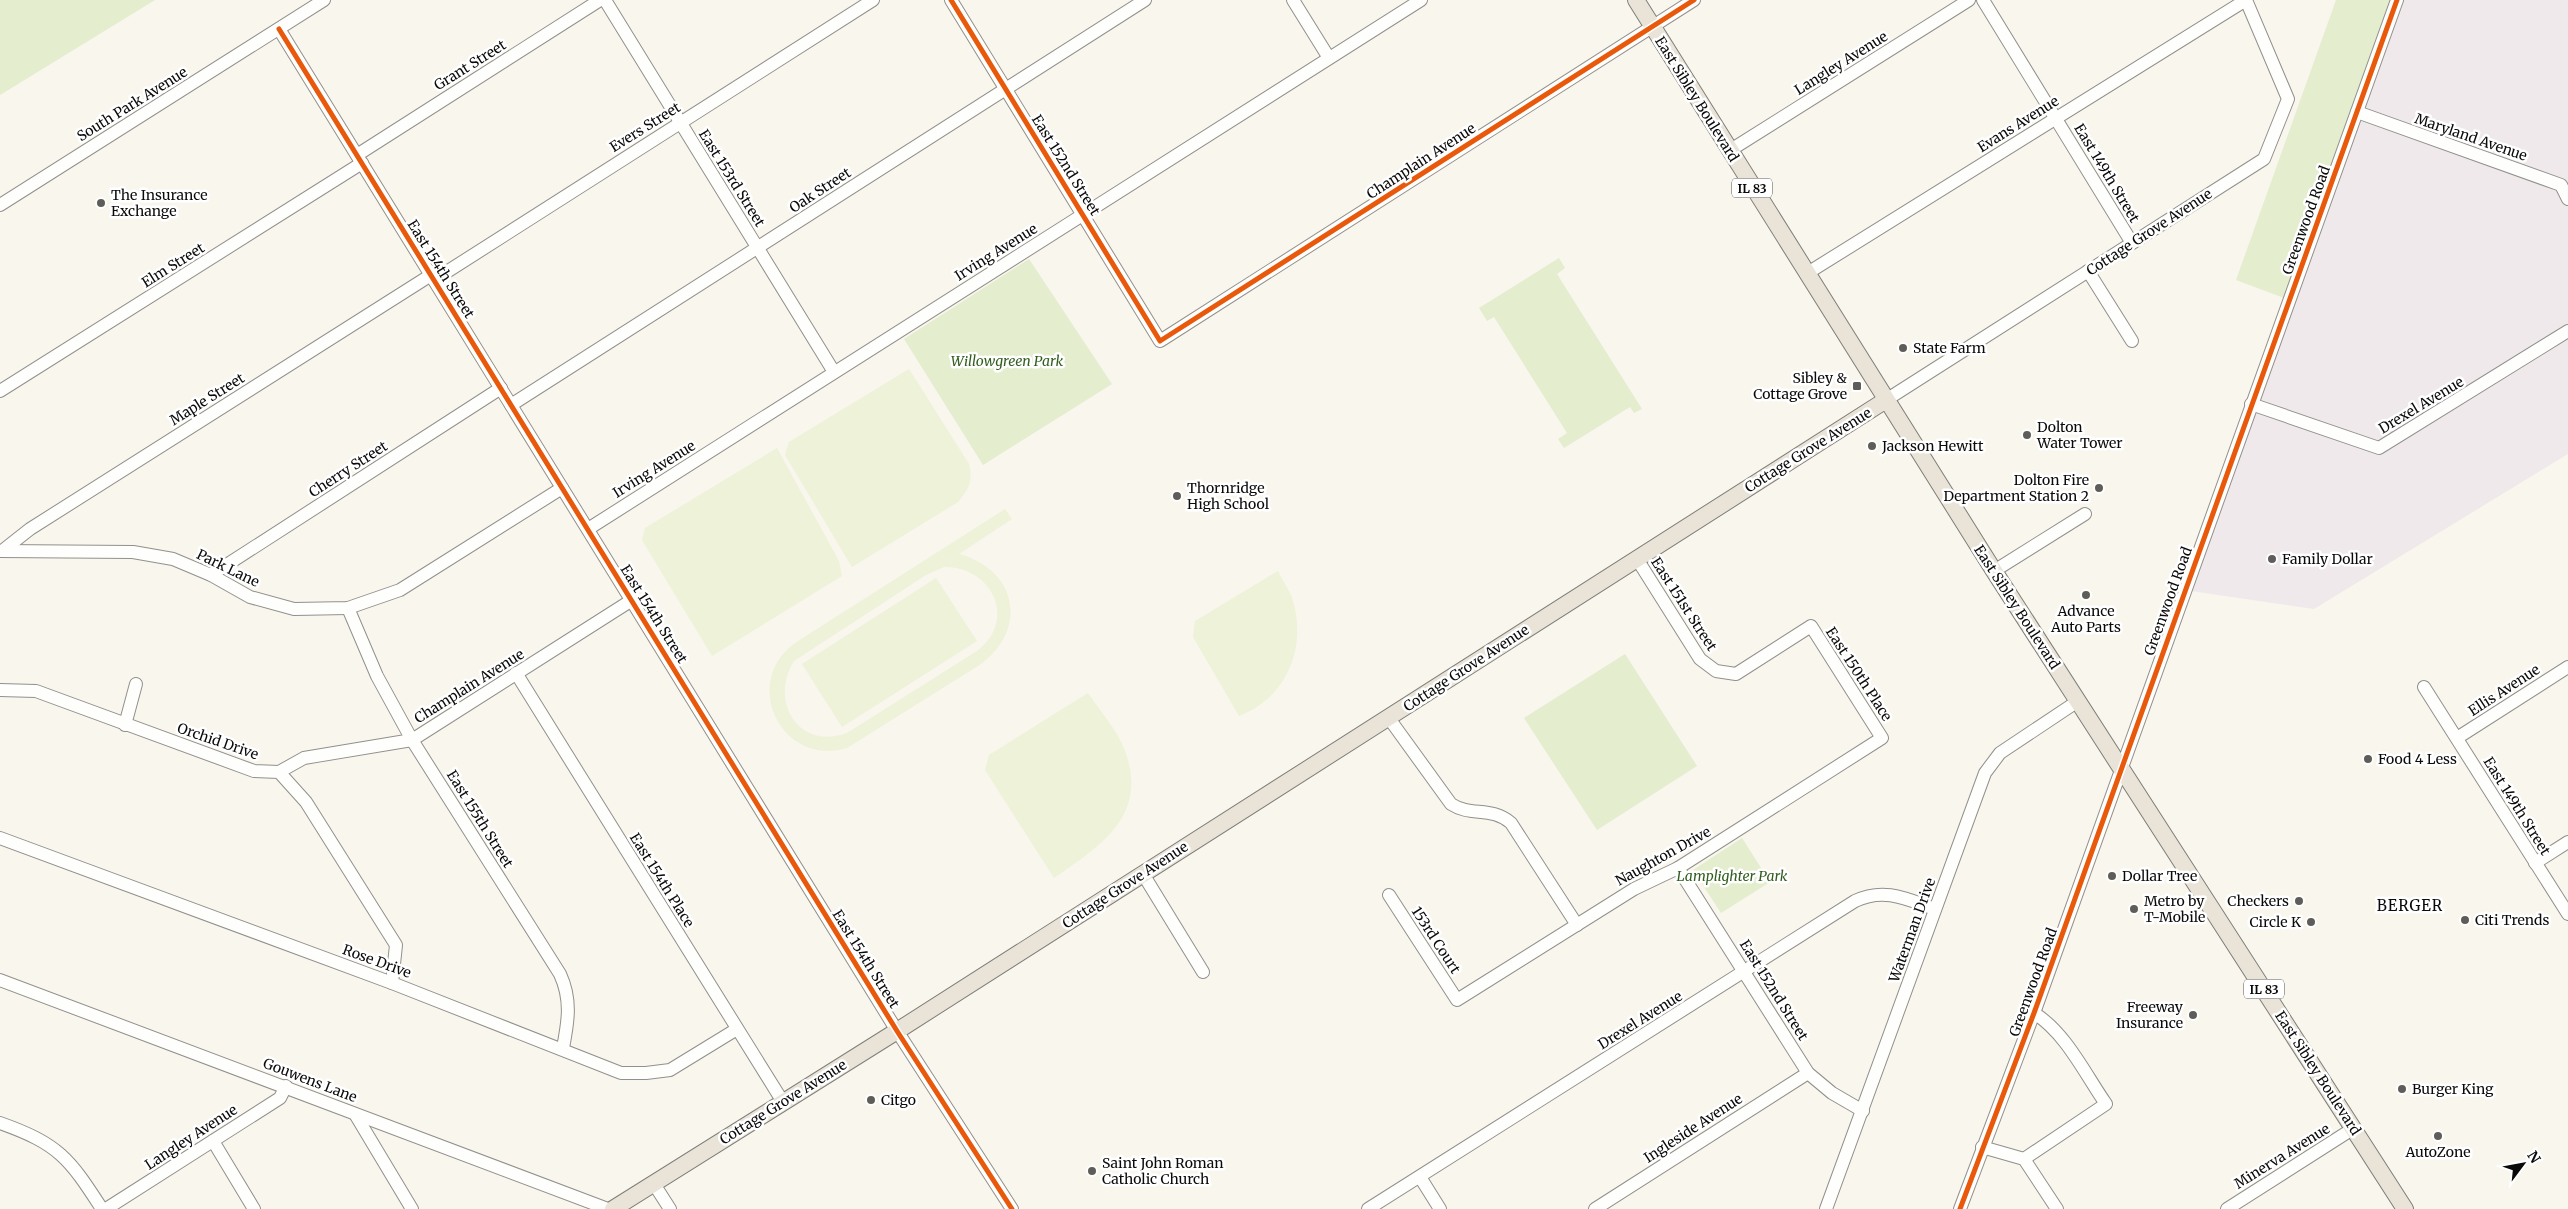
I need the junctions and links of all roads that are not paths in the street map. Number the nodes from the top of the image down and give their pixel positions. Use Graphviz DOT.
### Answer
graph roads {
  1 [pos="324,0"];
  2 [pos="600,0"];
  3 [pos="605,0"];
  4 [pos="873,0"];
  5 [pos="951,0"];
  6 [pos="1145,0"];
  7 [pos="1293,0"];
  8 [pos="1421,0"];
  9 [pos="1636,0"];
  10 [pos="1694,0"];
  11 [pos="1969,0"];
  12 [pos="1983,0"];
  13 [pos="2246,0"];
  14 [pos="2397,0"];
  15 [pos="1652,27"];
  16 [pos="279,29"];
  17 [pos="1329,58"];
  18 [pos="1006,89"];
  19 [pos="2356,112"];
  20 [pos="2056,119"];
  21 [pos="680,123"];
  22 [pos="1729,151"];
  23 [pos="359,159"];
  24 [pos="2568,199"];
  25 [pos="0,204"];
  26 [pos="1083,214"];
  27 [pos="2132,243"];
  28 [pos="757,248"];
  29 [pos="2088,271"];
  30 [pos="1806,274"];
  31 [pos="432,277"];
  32 [pos="2568,332"];
  33 [pos="1160,341"];
  34 [pos="2132,341"];
  35 [pos="834,372"];
  36 [pos="501,388"];
  37 [pos="0,391"];
  38 [pos="1886,400"];
  39 [pos="2251,404"];
  40 [pos="511,405"];
  41 [pos="562,488"];
  42 [pos="2085,514"];
  43 [pos="588,528"];
  44 [pos="1,551"];
  45 [pos="1637,559"];
  46 [pos="1994,571"];
  47 [pos="211,575"];
  48 [pos="632,600"];
  49 [pos="348,608"];
  50 [pos="1811,626"];
  51 [pos="2568,667"];
  52 [pos="516,673"];
  53 [pos="136,684"];
  54 [pos="2424,687"];
  55 [pos="0,690"];
  56 [pos="2078,701"];
  57 [pos="1388,717"];
  58 [pos="125,725"];
  59 [pos="1882,738"];
  60 [pos="2457,738"];
  61 [pos="412,740"];
  62 [pos="2121,768"];
  63 [pos="279,772"];
  64 [pos="0,838"];
  65 [pos="2568,842"];
  66 [pos="2535,863"];
  67 [pos="1678,868"];
  68 [pos="1143,874"];
  69 [pos="1389,895"];
  70 [pos="1935,909"];
  71 [pos="2568,914"];
  72 [pos="1577,925"];
  73 [pos="1202,972"];
  74 [pos="1745,972"];
  75 [pos="0,980"];
  76 [pos="392,983"];
  77 [pos="1457,1000"];
  78 [pos="2034,1013"];
  79 [pos="738,1029"];
  80 [pos="898,1031"];
  81 [pos="563,1048"];
  82 [pos="1808,1073"];
  83 [pos="286,1086"];
  84 [pos="783,1102"];
  85 [pos="1863,1111"];
  86 [pos="355,1114"];
  87 [pos="0,1123"];
  88 [pos="2354,1128"];
  89 [pos="212,1141"];
  90 [pos="1982,1147"];
  91 [pos="2024,1159"];
  92 [pos="1420,1177"];
  93 [pos="654,1184"];
  94 [pos="102,1209"];
  95 [pos="106,1209"];
  96 [pos="254,1209"];
  97 [pos="412,1209"];
  98 [pos="608,1209"];
  99 [pos="613,1209"];
  100 [pos="670,1209"];
  101 [pos="1012,1209"];
  102 [pos="1368,1209"];
  103 [pos="1440,1209"];
  104 [pos="1595,1209"];
  105 [pos="1826,1209"];
  106 [pos="1960,1209"];
  107 [pos="2057,1209"];
  108 [pos="2227,1209"];
  109 [pos="2405,1209"];
  1 -- 16 [label="street, South Park Avenue"];
  2 -- 23 [label="street, Grant Street"];
  3 -- 21 [label="street, East 153rd Street"];
  4 -- 21 [label="street, Evers Street"];
  5 -- 18 [label="street, East 152nd Street"];
  6 -- 18 [label="street, Oak Street"];
  7 -- 17 [label="street"];
  8 -- 17 [label="street, Irving Avenue"];
  9 -- 15 [label="main road, East Sibley Boulevard / IL 83"];
  10 -- 15 [label="street, Champlain Avenue"];
  11 -- 22 [label="street, Langley Avenue"];
  12 -- 20 [label="street, East 149th Street"];
  13 -- 20 [label="street, Evans Avenue"];
  13 -- 27 [label="street, Cottage Grove Avenue"];
  14 -- 19 [label="street, Greenwood Road"];
  15 -- 22 [label="main road, East Sibley Boulevard / IL 83"];
  15 -- 33 [label="street, Champlain Avenue"];
  16 -- 23 [label="street, East 154th Street"];
  16 -- 25 [label="street, South Park Avenue"];
  17 -- 26 [label="street, Irving Avenue"];
  18 -- 26 [label="street, East 152nd Street"];
  18 -- 28 [label="street, Oak Street"];
  19 -- 24 [label="street, Maryland Avenue"];
  19 -- 39 [label="street, Greenwood Road"];
  20 -- 27 [label="street, East 149th Street"];
  20 -- 30 [label="street, Evans Avenue"];
  21 -- 28 [label="street, East 153rd Street"];
  21 -- 31 [label="street, Evers Street"];
  22 -- 30 [label="main road, East Sibley Boulevard / IL 83"];
  23 -- 31 [label="street, East 154th Street"];
  23 -- 37 [label="street, Elm Street"];
  26 -- 33 [label="street, East 152nd Street"];
  26 -- 35 [label="street, Irving Avenue"];
  27 -- 29 [label="street, Cottage Grove Avenue"];
  28 -- 35 [label="street, East 153rd Street"];
  28 -- 40 [label="street, Oak Street"];
  29 -- 34 [label="street"];
  29 -- 38 [label="street, Cottage Grove Avenue"];
  30 -- 38 [label="main road, East Sibley Boulevard / IL 83"];
  31 -- 36 [label="street, East 154th Street"];
  31 -- 44 [label="street, Maple Street"];
  32 -- 39 [label="street, Drexel Avenue"];
  35 -- 43 [label="street, Irving Avenue"];
  36 -- 40 [label="street, East 154th Street"];
  36 -- 47 [label="street, Cherry Street"];
  38 -- 45 [label="main road, Cottage Grove Avenue"];
  38 -- 46 [label="main road, East Sibley Boulevard / IL 83"];
  39 -- 62 [label="street, Greenwood Road"];
  40 -- 41 [label="street, East 154th Street"];
  41 -- 43 [label="street, East 154th Street"];
  41 -- 49 [label="street, Park Lane"];
  42 -- 46 [label="street"];
  43 -- 48 [label="street, East 154th Street"];
  44 -- 47 [label="street, Park Lane"];
  45 -- 50 [label="street, East 151st Street"];
  45 -- 57 [label="main road, Cottage Grove Avenue"];
  46 -- 56 [label="main road, East Sibley Boulevard / IL 83"];
  47 -- 49 [label="street, Park Lane"];
  48 -- 52 [label="street, Champlain Avenue"];
  48 -- 80 [label="street, East 154th Street"];
  49 -- 61 [label="street, East 155th Street"];
  50 -- 59 [label="street, East 150th Place"];
  51 -- 60 [label="street, Ellis Avenue"];
  52 -- 61 [label="street, Champlain Avenue"];
  52 -- 79 [label="street, East 154th Place"];
  53 -- 58 [label="street"];
  54 -- 60 [label="street, East 149th Street"];
  55 -- 58 [label="street, Orchid Drive"];
  56 -- 62 [label="main road, East Sibley Boulevard / IL 83"];
  56 -- 70 [label="street, Waterman Drive"];
  57 -- 68 [label="main road, Cottage Grove Avenue"];
  57 -- 72 [label="street"];
  58 -- 63 [label="street, Orchid Drive"];
  59 -- 67 [label="street, Naughton Drive"];
  60 -- 66 [label="street, East 149th Street"];
  61 -- 63 [label="street, Champlain Avenue"];
  61 -- 81 [label="street, East 155th Street"];
  62 -- 78 [label="street, Greenwood Road"];
  62 -- 88 [label="main road, East Sibley Boulevard / IL 83"];
  63 -- 76 [label="street"];
  64 -- 76 [label="street, Rose Drive"];
  65 -- 66 [label="street"];
  66 -- 71 [label="street, East 149th Street"];
  67 -- 72 [label="street, Naughton Drive"];
  67 -- 74 [label="street, East 152nd Street"];
  68 -- 73 [label="street"];
  68 -- 80 [label="main road, Cottage Grove Avenue"];
  69 -- 77 [label="street, 153rd Court"];
  70 -- 74 [label="street, Drexel Avenue"];
  70 -- 85 [label="street, Waterman Drive"];
  72 -- 77 [label="street, Naughton Drive"];
  74 -- 82 [label="street, East 152nd Street"];
  74 -- 92 [label="street, Drexel Avenue"];
  75 -- 83 [label="street, Gouwens Lane"];
  76 -- 81 [label="street, Rose Drive"];
  78 -- 90 [label="street, Greenwood Road"];
  78 -- 91 [label="street"];
  79 -- 81 [label="street, Rose Drive"];
  79 -- 84 [label="street, East 154th Place"];
  80 -- 84 [label="main road, Cottage Grove Avenue"];
  80 -- 101 [label="street, East 154th Street"];
  82 -- 85 [label="street, East 152nd Street"];
  82 -- 104 [label="street, Ingleside Avenue"];
  83 -- 86 [label="street, Gouwens Lane"];
  83 -- 89 [label="street, Langley Avenue"];
  84 -- 93 [label="main road, Cottage Grove Avenue"];
  85 -- 105 [label="street, Waterman Drive"];
  86 -- 97 [label="street"];
  86 -- 98 [label="street, Gouwens Lane"];
  87 -- 94 [label="street"];
  88 -- 108 [label="street, Minerva Avenue"];
  88 -- 109 [label="main road, East Sibley Boulevard / IL 83"];
  89 -- 95 [label="street, Langley Avenue"];
  89 -- 96 [label="street"];
  90 -- 91 [label="street"];
  90 -- 106 [label="street, Greenwood Road"];
  91 -- 107 [label="street"];
  92 -- 102 [label="street, Drexel Avenue"];
  92 -- 103 [label="street"];
  93 -- 99 [label="main road, Cottage Grove Avenue"];
  93 -- 100 [label="street"];
}
